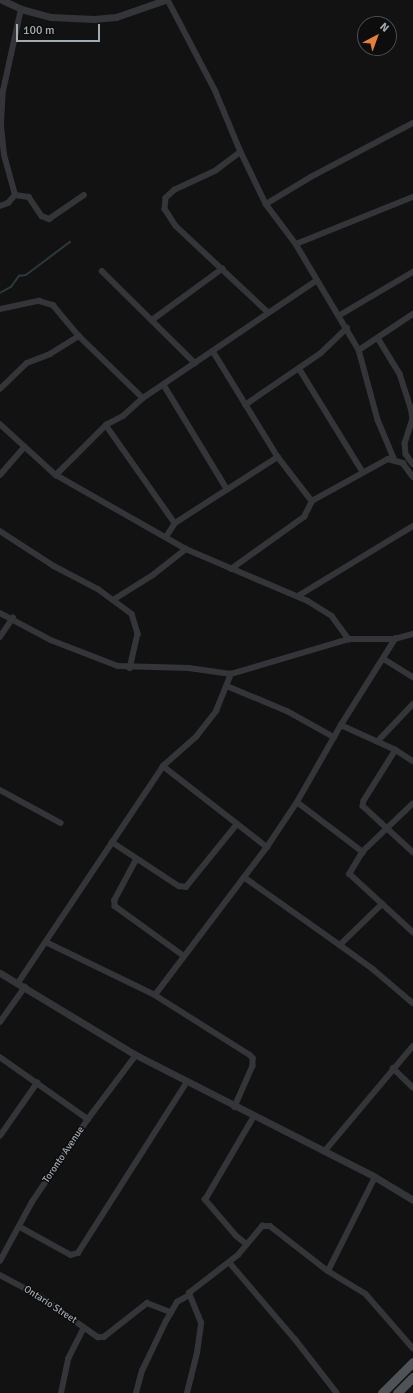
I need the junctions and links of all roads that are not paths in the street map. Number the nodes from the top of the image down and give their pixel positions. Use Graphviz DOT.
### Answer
graph roads {
  1 [pos="2,0"];
  2 [pos="165,0"];
  3 [pos="168,0"];
  4 [pos="21,9"];
  5 [pos="413,123"];
  6 [pos="241,152"];
  7 [pos="15,195"];
  8 [pos="84,195"];
  9 [pos="413,197"];
  10 [pos="266,204"];
  11 [pos="0,206"];
  12 [pos="296,244"];
  13 [pos="222,269"];
  14 [pos="102,271"];
  15 [pos="413,272"];
  16 [pos="317,280"];
  17 [pos="0,309"];
  18 [pos="268,312"];
  19 [pos="413,314"];
  20 [pos="340,315"];
  21 [pos="152,320"];
  22 [pos="347,328"];
  23 [pos="79,336"];
  24 [pos="378,338"];
  25 [pos="359,350"];
  26 [pos="213,351"];
  27 [pos="195,362"];
  28 [pos="299,368"];
  29 [pos="164,385"];
  30 [pos="0,389"];
  31 [pos="143,398"];
  32 [pos="245,404"];
  33 [pos="0,424"];
  34 [pos="106,425"];
  35 [pos="24,447"];
  36 [pos="278,457"];
  37 [pos="394,458"];
  38 [pos="413,464"];
  39 [pos="363,472"];
  40 [pos="0,475"];
  41 [pos="56,475"];
  42 [pos="413,477"];
  43 [pos="227,489"];
  44 [pos="312,501"];
  45 [pos="175,522"];
  46 [pos="413,526"];
  47 [pos="0,531"];
  48 [pos="166,537"];
  49 [pos="186,549"];
  50 [pos="231,569"];
  51 [pos="298,596"];
  52 [pos="113,600"];
  53 [pos="0,613"];
  54 [pos="13,618"];
  55 [pos="413,634"];
  56 [pos="0,636"];
  57 [pos="349,639"];
  58 [pos="395,639"];
  59 [pos="384,660"];
  60 [pos="130,668"];
  61 [pos="231,674"];
  62 [pos="413,677"];
  63 [pos="227,686"];
  64 [pos="413,704"];
  65 [pos="341,725"];
  66 [pos="334,738"];
  67 [pos="377,742"];
  68 [pos="396,750"];
  69 [pos="413,761"];
  70 [pos="163,766"];
  71 [pos="0,790"];
  72 [pos="297,802"];
  73 [pos="413,804"];
  74 [pos="61,823"];
  75 [pos="237,824"];
  76 [pos="388,830"];
  77 [pos="112,842"];
  78 [pos="267,847"];
  79 [pos="363,852"];
  80 [pos="413,852"];
  81 [pos="137,859"];
  82 [pos="244,877"];
  83 [pos="382,904"];
  84 [pos="413,932"];
  85 [pos="46,942"];
  86 [pos="340,944"];
  87 [pos="184,956"];
  88 [pos="0,973"];
  89 [pos="21,985"];
  90 [pos="154,995"];
  91 [pos="413,1004"];
  92 [pos="0,1022"];
  93 [pos="413,1046"];
  94 [pos="136,1055"];
  95 [pos="0,1057"];
  96 [pos="393,1068"];
  97 [pos="187,1082"];
  98 [pos="37,1083"];
  99 [pos="413,1087"];
  100 [pos="234,1107"];
  101 [pos="254,1116"];
  102 [pos="88,1119"];
  103 [pos="0,1136"];
  104 [pos="324,1152"];
  105 [pos="375,1177"];
  106 [pos="413,1200"];
  107 [pos="20,1227"];
  108 [pos="247,1245"];
  109 [pos="0,1261"];
  110 [pos="230,1263"];
  111 [pos="328,1271"];
  112 [pos="0,1275"];
  113 [pos="188,1296"];
  114 [pos="171,1312"];
  115 [pos="84,1328"];
  116 [pos="413,1348"];
  117 [pos="413,1362"];
  118 [pos="413,1377"];
  119 [pos="61,1393"];
  120 [pos="136,1393"];
  121 [pos="187,1393"];
  122 [pos="338,1393"];
  123 [pos="382,1393"];
  124 [pos="397,1393"];
  1 -- 4 [label="street"];
  2 -- 4 [label="street"];
  3 -- 6 [label="street"];
  4 -- 7 [label="street"];
  5 -- 10 [label="street"];
  6 -- 10 [label="street"];
  6 -- 13 [label="street"];
  7 -- 8 [label="street"];
  7 -- 11 [label="street"];
  9 -- 12 [label="street"];
  10 -- 12 [label="street"];
  12 -- 16 [label="street"];
  13 -- 18 [label="street"];
  13 -- 21 [label="street"];
  14 -- 21 [label="street"];
  15 -- 20 [label="street"];
  16 -- 18 [label="street"];
  16 -- 20 [label="street"];
  17 -- 23 [label="street"];
  18 -- 26 [label="street"];
  19 -- 24 [label="street"];
  20 -- 22 [label="street"];
  21 -- 27 [label="street"];
  22 -- 25 [label="street"];
  22 -- 28 [label="street"];
  23 -- 30 [label="street"];
  23 -- 31 [label="street"];
  24 -- 25 [label="street"];
  24 -- 38 [label="street"];
  25 -- 37 [label="street"];
  26 -- 27 [label="street"];
  26 -- 32 [label="street"];
  27 -- 29 [label="street"];
  28 -- 32 [label="street"];
  28 -- 39 [label="street"];
  29 -- 31 [label="street"];
  29 -- 43 [label="street"];
  31 -- 34 [label="street"];
  32 -- 36 [label="street"];
  33 -- 35 [label="street"];
  34 -- 41 [label="street"];
  34 -- 45 [label="street"];
  35 -- 40 [label="street"];
  35 -- 41 [label="street"];
  36 -- 43 [label="street"];
  36 -- 44 [label="street"];
  37 -- 39 [label="street"];
  37 -- 42 [label="street"];
  39 -- 44 [label="street"];
  41 -- 48 [label="street"];
  43 -- 45 [label="street"];
  44 -- 50 [label="street"];
  45 -- 48 [label="street"];
  46 -- 51 [label="street"];
  47 -- 52 [label="street"];
  48 -- 49 [label="street"];
  49 -- 50 [label="street"];
  49 -- 52 [label="street"];
  50 -- 51 [label="street"];
  51 -- 57 [label="street"];
  52 -- 60 [label="street"];
  53 -- 54 [label="street"];
  54 -- 56 [label="street"];
  54 -- 60 [label="street"];
  55 -- 58 [label="street"];
  57 -- 58 [label="street"];
  57 -- 61 [label="street"];
  58 -- 59 [label="street"];
  59 -- 62 [label="street"];
  59 -- 65 [label="street"];
  60 -- 61 [label="street"];
  61 -- 63 [label="street"];
  63 -- 66 [label="street"];
  63 -- 70 [label="street"];
  64 -- 67 [label="street"];
  65 -- 66 [label="street"];
  65 -- 67 [label="street"];
  66 -- 72 [label="street"];
  67 -- 68 [label="street"];
  68 -- 69 [label="street"];
  68 -- 76 [label="street"];
  70 -- 75 [label="street"];
  70 -- 77 [label="street"];
  71 -- 74 [label="street"];
  72 -- 78 [label="street"];
  72 -- 79 [label="street"];
  73 -- 76 [label="street"];
  75 -- 78 [label="street"];
  75 -- 81 [label="street"];
  76 -- 79 [label="street"];
  76 -- 80 [label="street"];
  77 -- 81 [label="street"];
  77 -- 85 [label="street"];
  78 -- 82 [label="street"];
  79 -- 83 [label="street"];
  81 -- 87 [label="street"];
  82 -- 86 [label="street"];
  82 -- 87 [label="street"];
  83 -- 84 [label="street"];
  83 -- 86 [label="street"];
  85 -- 89 [label="street"];
  85 -- 90 [label="street"];
  86 -- 91 [label="street"];
  87 -- 90 [label="street"];
  88 -- 89 [label="street"];
  89 -- 92 [label="street"];
  89 -- 94 [label="street"];
  90 -- 100 [label="street"];
  93 -- 96 [label="street"];
  94 -- 97 [label="street"];
  94 -- 102 [label="street, Toronto Avenue"];
  95 -- 98 [label="street"];
  96 -- 99 [label="street"];
  96 -- 104 [label="street"];
  97 -- 100 [label="street"];
  97 -- 107 [label="street"];
  98 -- 102 [label="street"];
  98 -- 103 [label="street"];
  100 -- 101 [label="street"];
  101 -- 104 [label="street"];
  101 -- 108 [label="street"];
  102 -- 107 [label="street, Toronto Avenue"];
  104 -- 105 [label="street"];
  105 -- 106 [label="street"];
  105 -- 111 [label="street"];
  107 -- 109 [label="street, Toronto Avenue"];
  108 -- 110 [label="street"];
  108 -- 111 [label="street"];
  110 -- 113 [label="street"];
  110 -- 122 [label="street"];
  111 -- 116 [label="street"];
  112 -- 115 [label="street, Ontario Street"];
  113 -- 114 [label="street"];
  113 -- 121 [label="street"];
  114 -- 115 [label="street, Ontario Street"];
  114 -- 120 [label="street"];
  115 -- 119 [label="street"];
  117 -- 123 [label="main road"];
  118 -- 124 [label="main road"];
}
